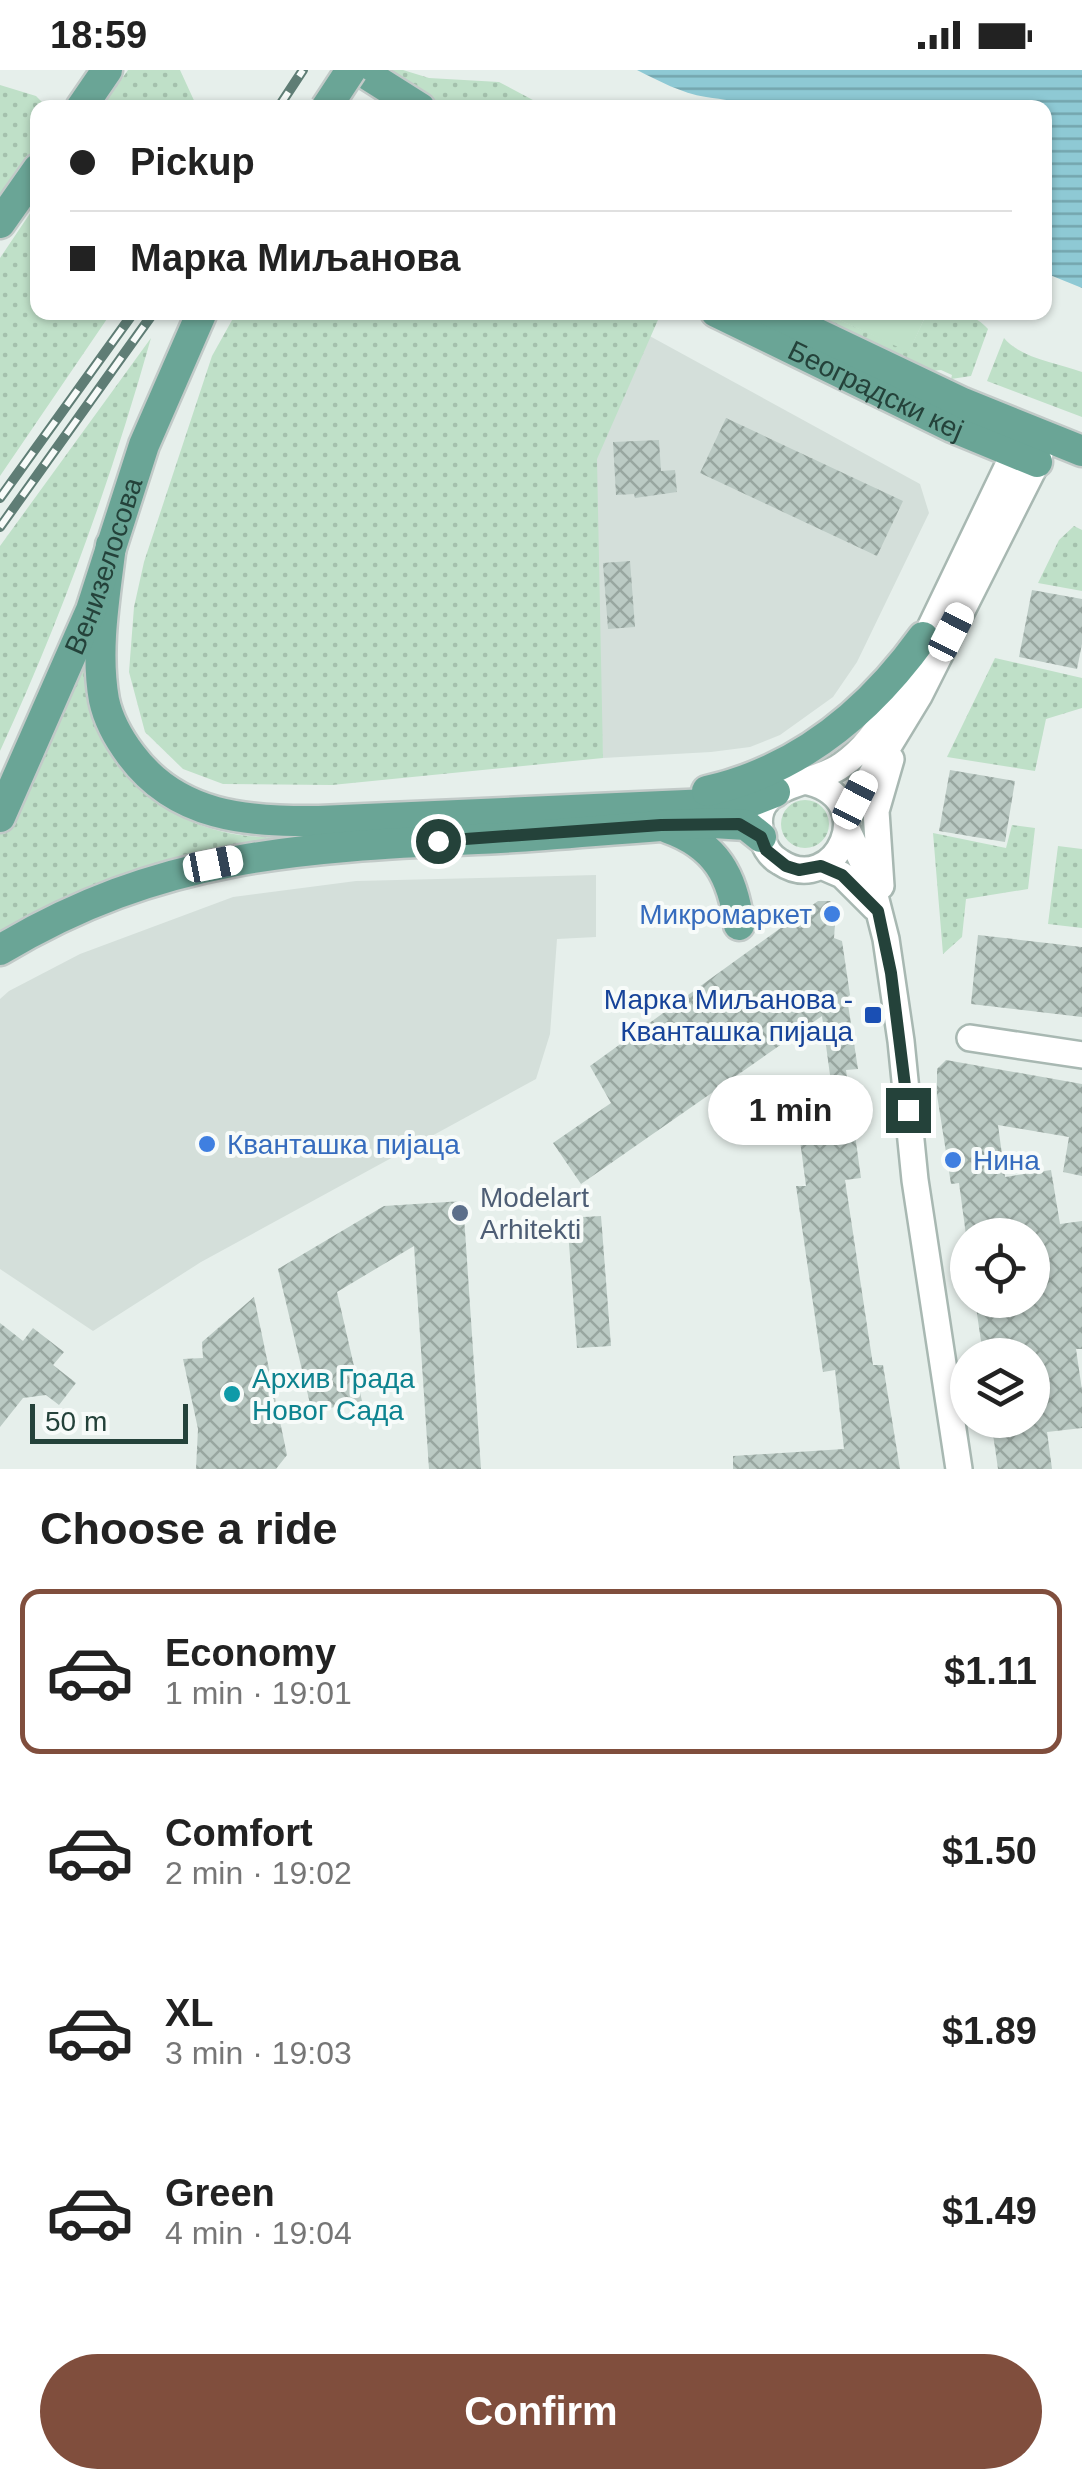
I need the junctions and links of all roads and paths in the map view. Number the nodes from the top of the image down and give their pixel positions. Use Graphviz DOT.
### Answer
graph roads {
  1 [pos="107,70"];
  2 [pos="322,70"];
  3 [pos="351,70"];
  4 [pos="360,70"];
  5 [pos="86,100"];
  6 [pos="331,100"];
  7 [pos="368,100"];
  8 [pos="407,100"];
  9 [pos="30,181"];
  10 [pos="0,223"];
  11 [pos="199,320"];
  12 [pos="732,320"];
  13 [pos="789,320"];
  14 [pos="1029,449"];
  15 [pos="1082,451"];
  16 [pos="110,546"];
  17 [pos="923,637"];
  18 [pos="906,718"];
  19 [pos="22,770"];
  20 [pos="789,787"];
  21 [pos="0,792"];
  22 [pos="618,808"];
  23 [pos="0,817"];
  24 [pos="847,822"];
  25 [pos="661,825"];
  26 [pos="761,837"];
  27 [pos="821,866"];
  28 [pos="881,921"];
  29 [pos="739,925"];
  30 [pos="0,950"];
  31 [pos="970,1038"];
  32 [pos="1082,1055"];
  33 [pos="958,1469"];
  1 -- 5 [label="main road"];
  2 -- 7 [label="main road"];
  3 -- 6 [label="main road, bridge"];
  4 -- 8 [label="main road"];
  9 -- 10 [label="main road"];
  11 -- 16 [label="main road, Венизелосова"];
  12 -- 14 [label="main road, Београдски кеј"];
  13 -- 14 [label="main road, Београдски кеј"];
  14 -- 15 [label="main road, Београдски кеј"];
  14 -- 17 [label="street"];
  14 -- 18 [label="street"];
  16 -- 19 [label="main road, Венизелосова"];
  16 -- 22 [label="main road"];
  17 -- 20 [label="street"];
  17 -- 22 [label="main road"];
  18 -- 24 [label="street"];
  18 -- 28 [label="street"];
  19 -- 21 [label="main road"];
  19 -- 23 [label="main road, Венизелосова"];
  20 -- 22 [label="main road"];
  20 -- 24 [label="street"];
  20 -- 26 [label="street"];
  24 -- 27 [label="street"];
  24 -- 28 [label="street"];
  25 -- 26 [label="main road"];
  25 -- 29 [label="main road"];
  25 -- 30 [label="main road"];
  26 -- 27 [label="street"];
  27 -- 28 [label="street"];
  28 -- 33 [label="street"];
  31 -- 32 [label="street"];
}
